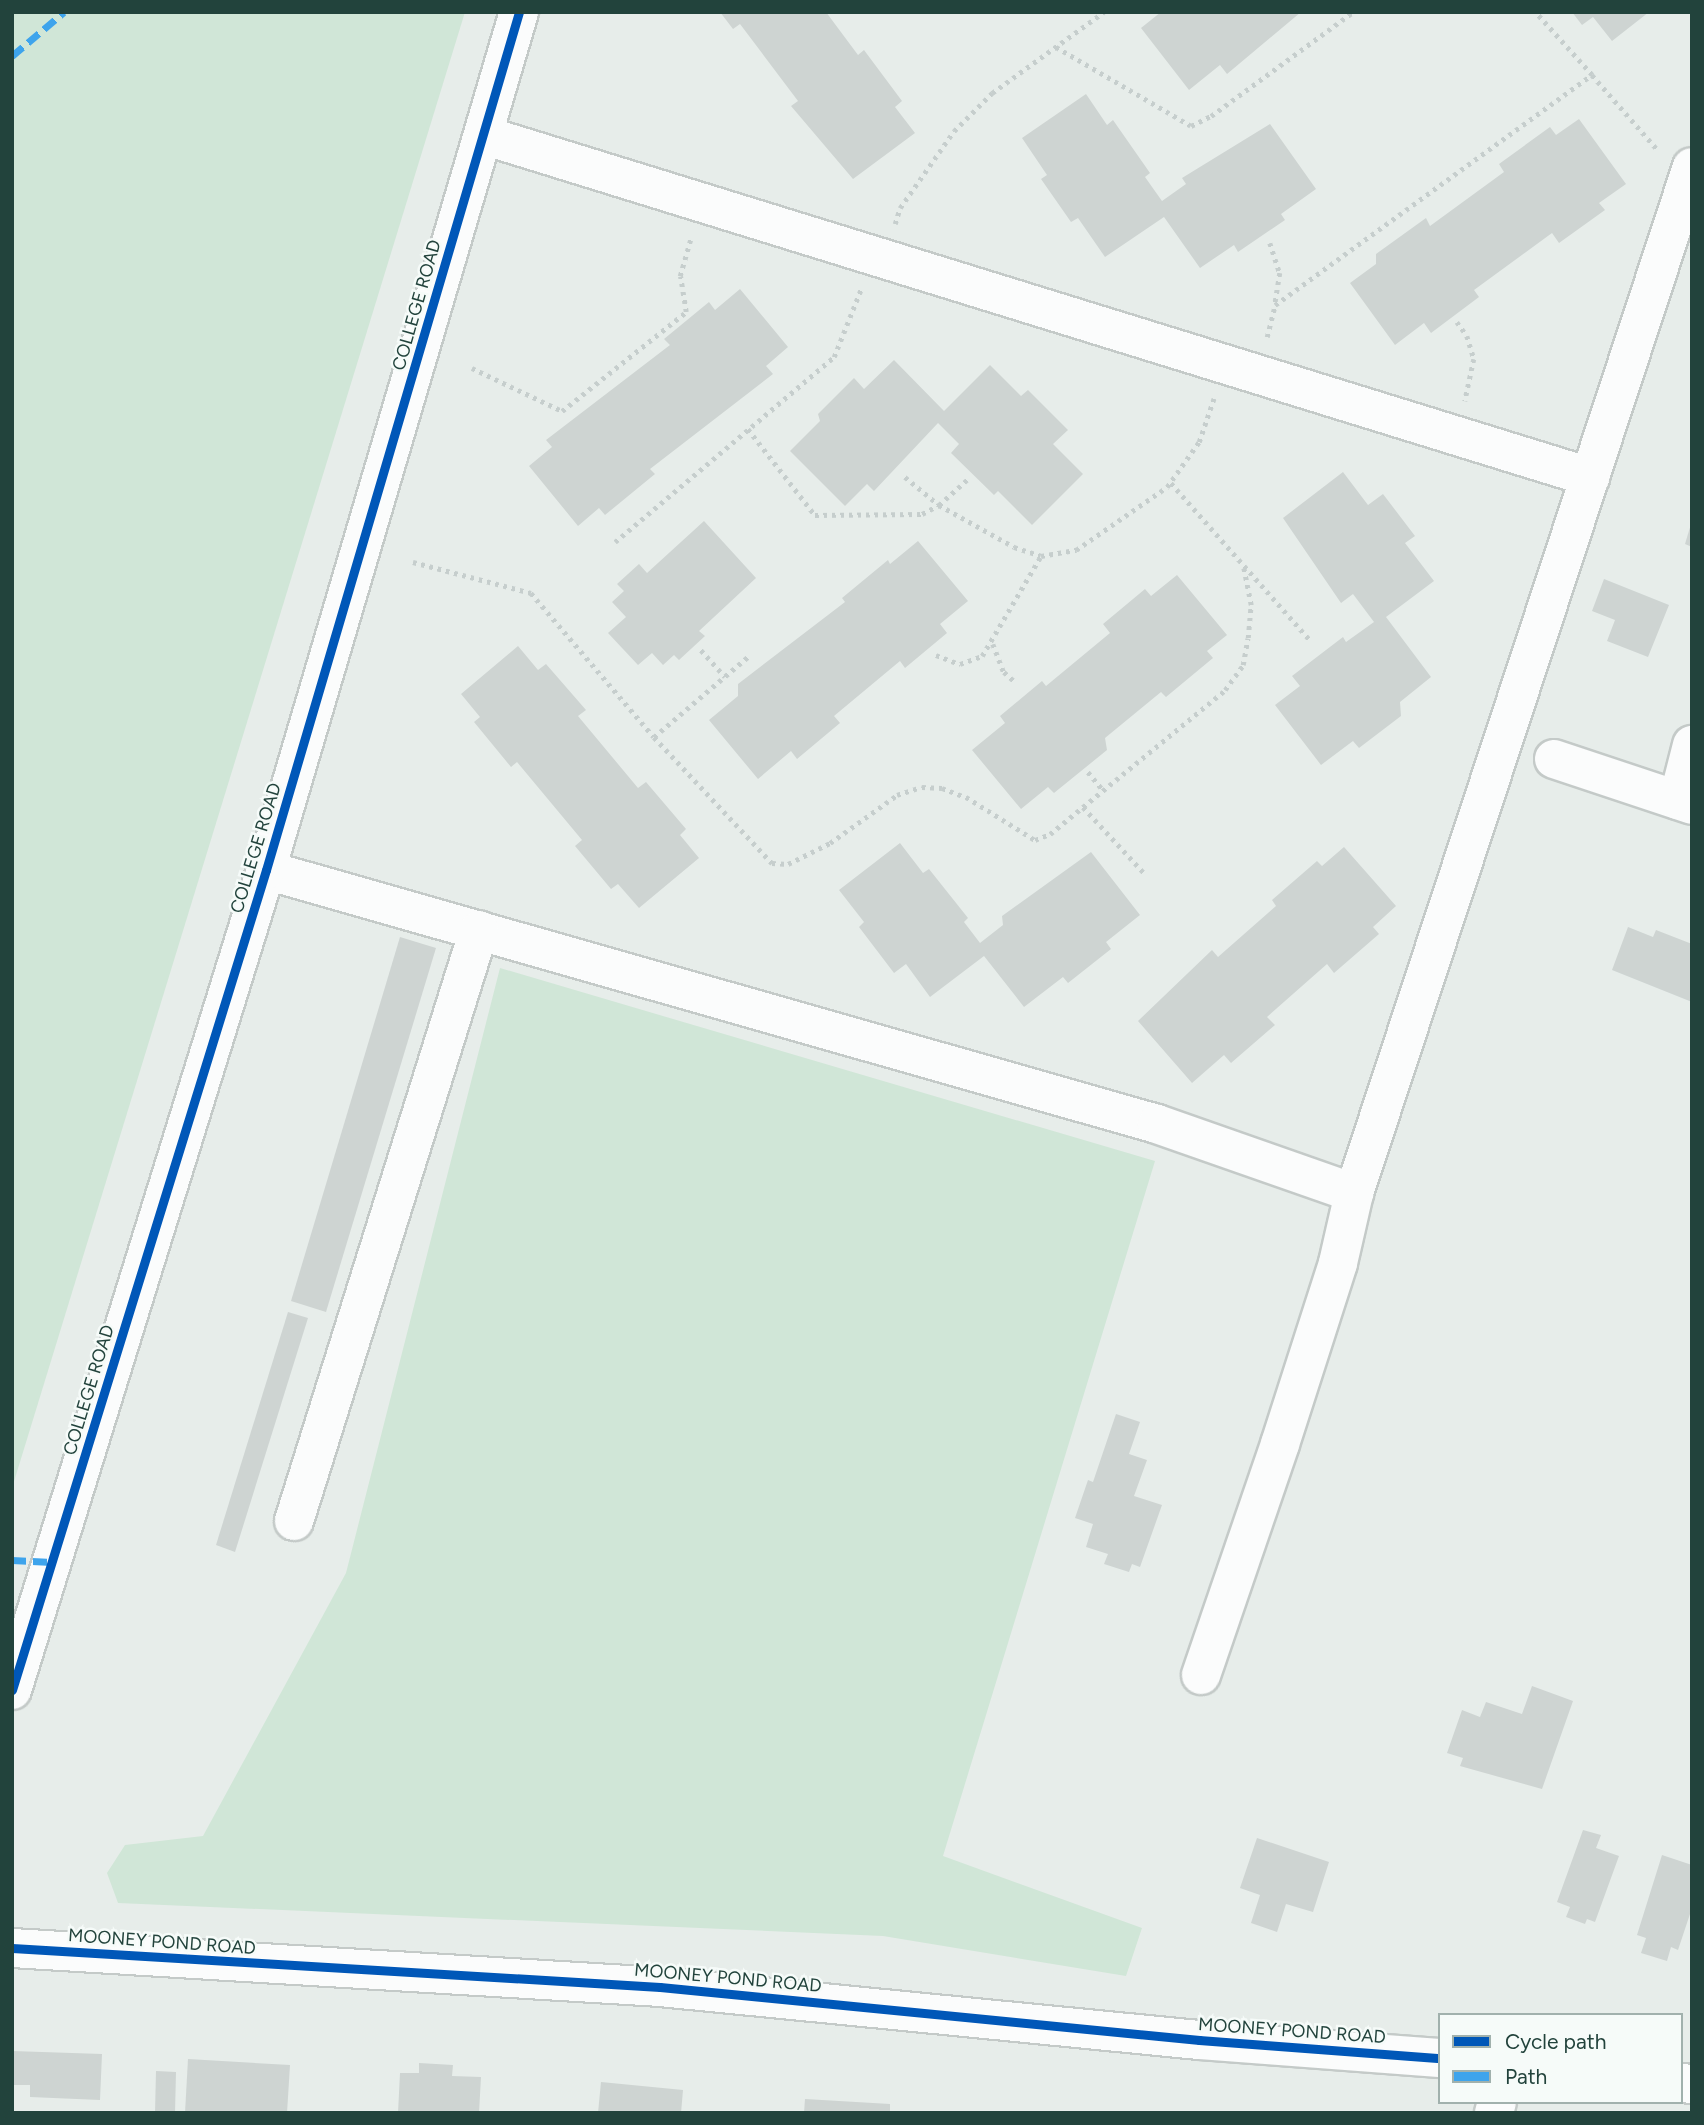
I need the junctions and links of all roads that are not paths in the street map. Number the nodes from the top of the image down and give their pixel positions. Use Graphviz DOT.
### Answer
graph roads {
  1 [pos="519,12"];
  2 [pos="483,135"];
  3 [pos="1677,159"];
  4 [pos="1590,477"];
  5 [pos="1692,745"];
  6 [pos="1554,759"];
  7 [pos="1685,802"];
  8 [pos="266,870"];
  9 [pos="480,930"];
  10 [pos="1354,1193"];
  11 [pos="294,1521"];
  12 [pos="1200,1675"];
  13 [pos="12,1690"];
  14 [pos="12,1948"];
  15 [pos="1438,2058"];
  1 -- 2 [label="street, COLLEGE ROAD"];
  2 -- 4 [label="street"];
  2 -- 8 [label="street, COLLEGE ROAD"];
  3 -- 4 [label="street"];
  4 -- 10 [label="street"];
  5 -- 7 [label="street"];
  6 -- 7 [label="street"];
  8 -- 9 [label="street"];
  8 -- 13 [label="street, COLLEGE ROAD"];
  9 -- 10 [label="street"];
  9 -- 11 [label="street"];
  10 -- 12 [label="street"];
  14 -- 15 [label="street, MOONEY POND ROAD"];
}
